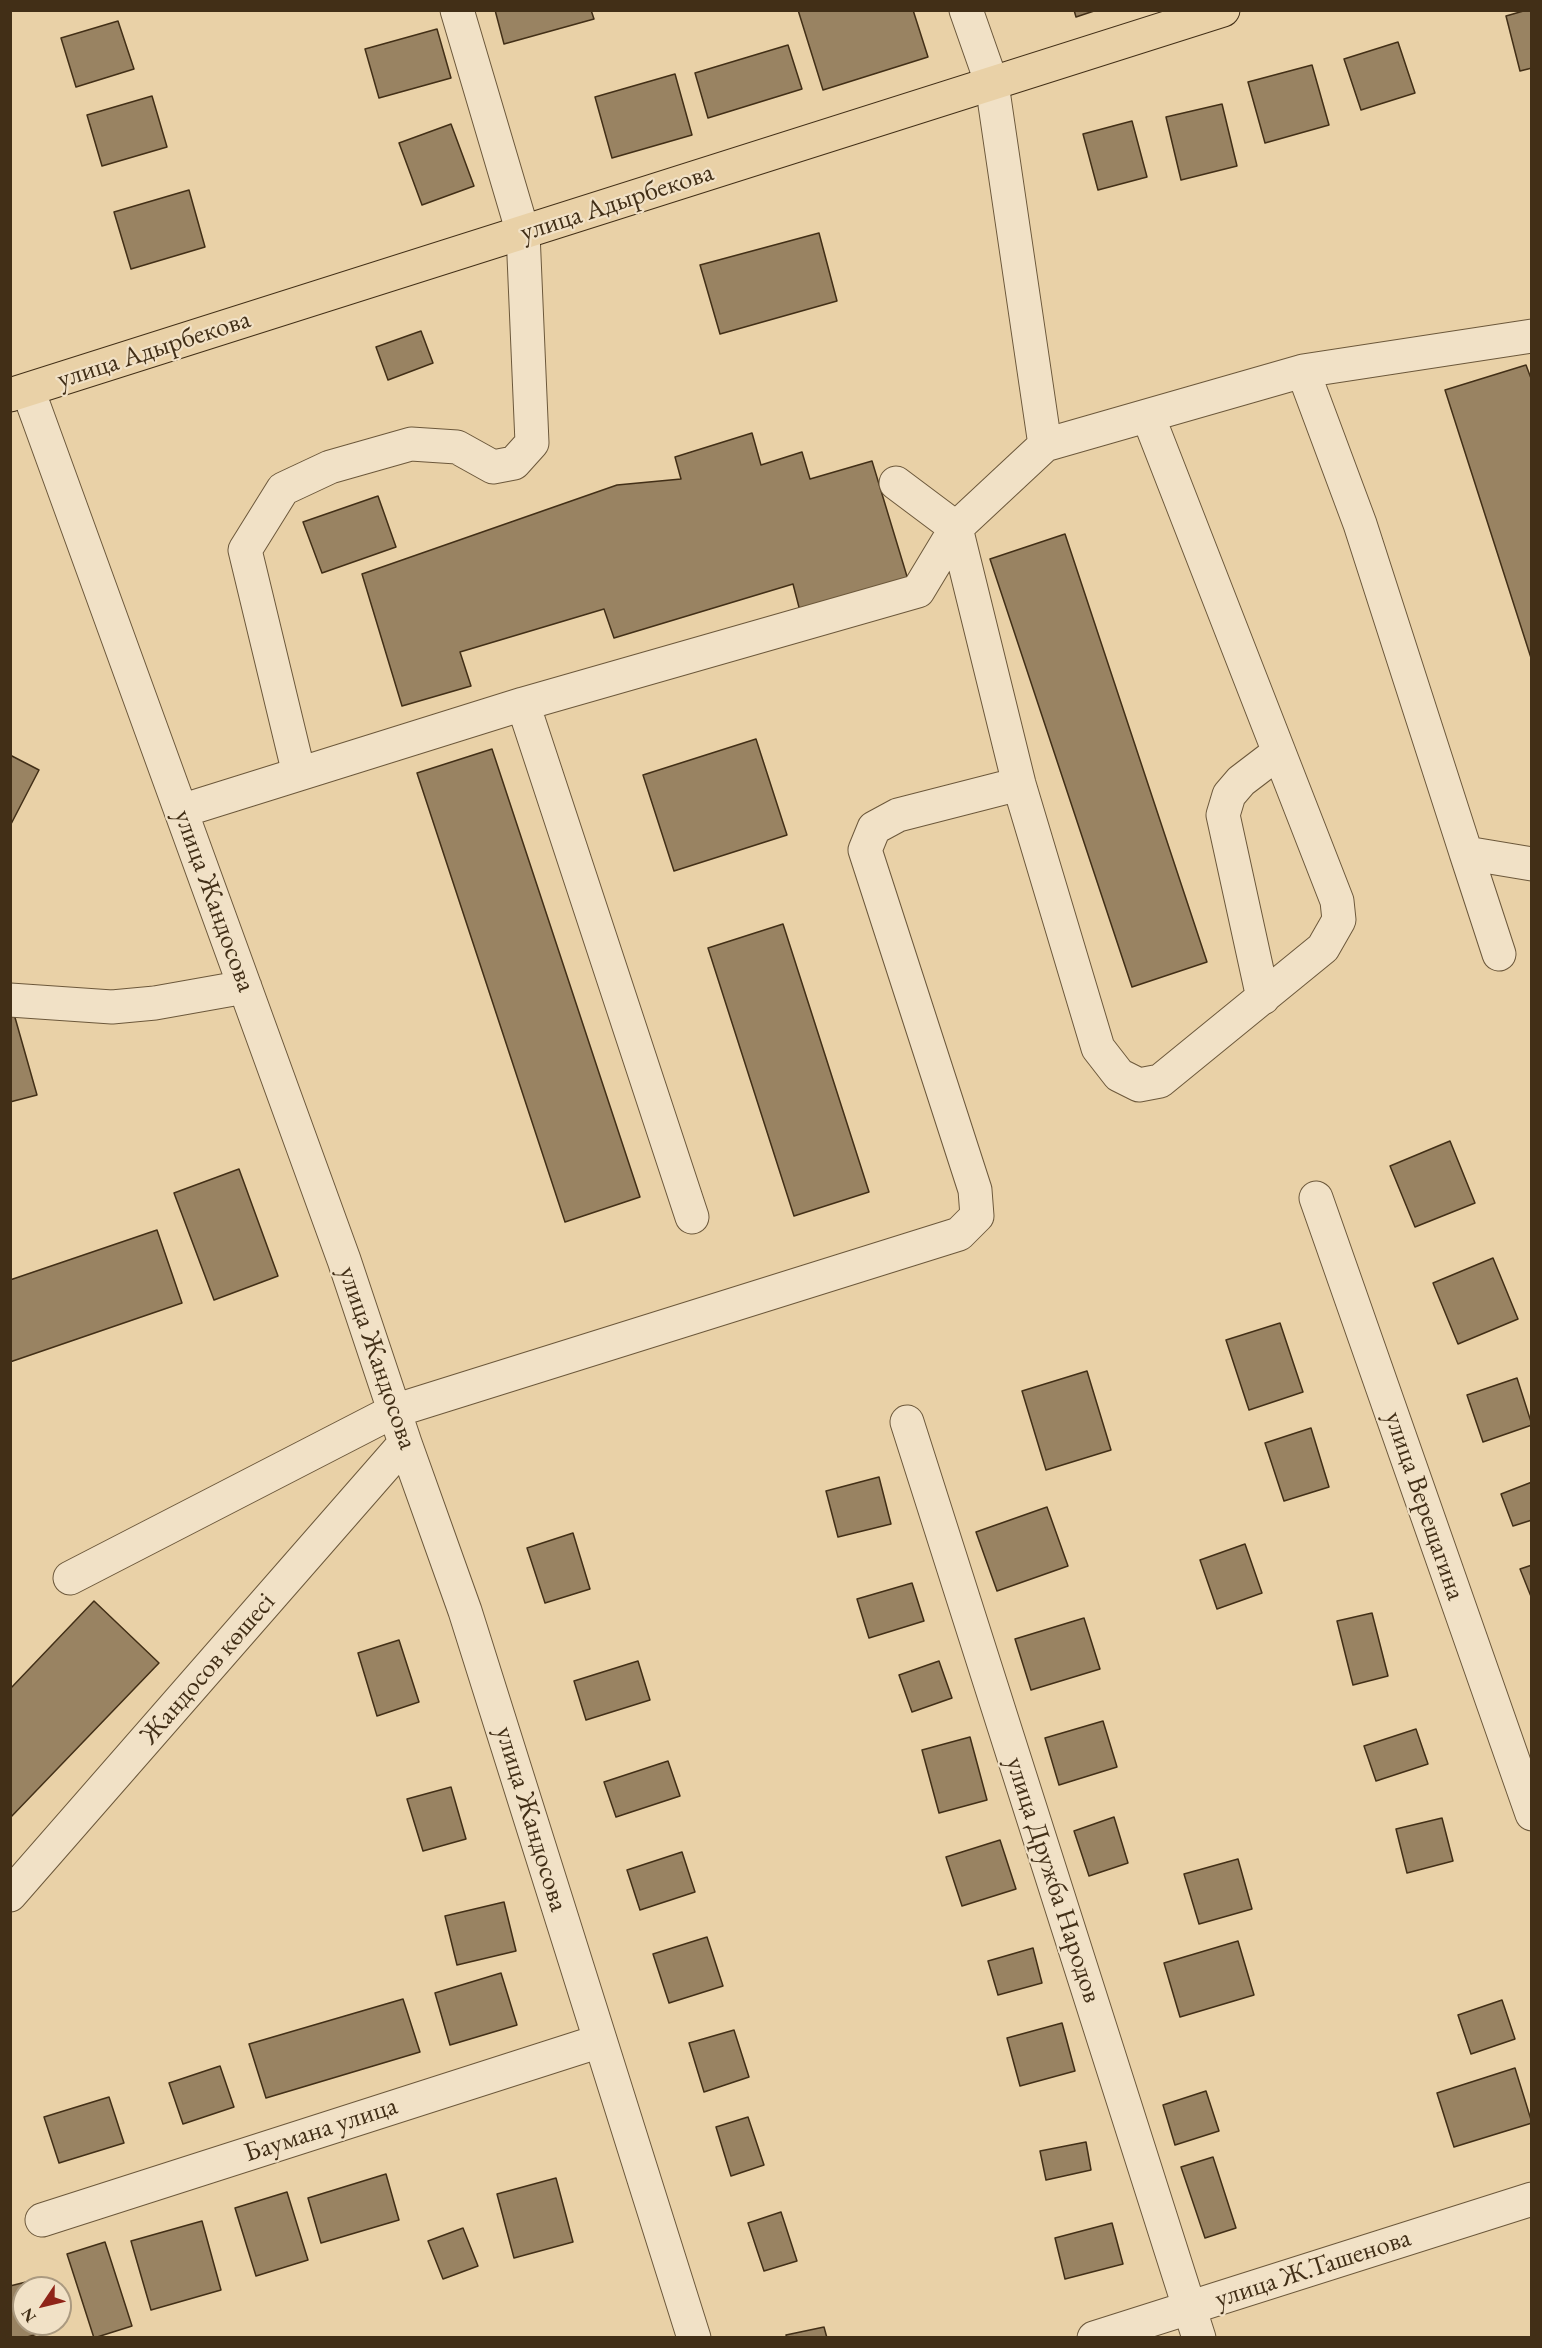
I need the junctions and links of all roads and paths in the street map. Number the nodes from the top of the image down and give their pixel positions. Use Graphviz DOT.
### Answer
graph roads {
  1 [pos="457,10"];
  2 [pos="966,10"];
  3 [pos="1223,10"];
  4 [pos="992,84"];
  5 [pos="523,233"];
  6 [pos="1532,336"];
  7 [pos="1303,371"];
  8 [pos="19,393"];
  9 [pos="1148,416"];
  10 [pos="1045,445"];
  11 [pos="896,483"];
  12 [pos="956,528"];
  13 [pos="523,704"];
  14 [pos="1279,752"];
  15 [pos="299,774"];
  16 [pos="1019,784"];
  17 [pos="181,811"];
  18 [pos="1466,854"];
  19 [pos="1532,864"];
  20 [pos="1498,954"];
  21 [pos="244,987"];
  22 [pos="1263,998"];
  23 [pos="10,1000"];
  24 [pos="1316,1198"];
  25 [pos="692,1217"];
  26 [pos="394,1411"];
  27 [pos="907,1422"];
  28 [pos="405,1443"];
  29 [pos="70,1578"];
  30 [pos="1532,1814"];
  31 [pos="10,1895"];
  32 [pos="600,2041"];
  33 [pos="1532,2199"];
  34 [pos="42,2220"];
  35 [pos="1195,2322"];
  36 [pos="694,2337"];
  37 [pos="1094,2337"];
  1 -- 5 [label="street"];
  2 -- 4 [label="street"];
  3 -- 4 [label="main road, улица Адырбекова"];
  4 -- 5 [label="main road, улица Адырбекова"];
  4 -- 10 [label="street"];
  5 -- 8 [label="main road, улица Адырбекова"];
  5 -- 15 [label="street"];
  6 -- 7 [label="street"];
  7 -- 9 [label="street"];
  7 -- 18 [label="street"];
  8 -- 17 [label="street, улица Жандосова"];
  9 -- 10 [label="street"];
  9 -- 14 [label="street"];
  10 -- 12 [label="street"];
  11 -- 12 [label="street"];
  12 -- 13 [label="street"];
  12 -- 16 [label="street"];
  13 -- 15 [label="street"];
  13 -- 25 [label="street"];
  14 -- 22 [label="street"];
  14 -- 22 [label="street"];
  15 -- 17 [label="street"];
  16 -- 22 [label="street"];
  16 -- 26 [label="street"];
  17 -- 21 [label="street, улица Жандосова"];
  18 -- 19 [label="street"];
  18 -- 20 [label="street"];
  21 -- 23 [label="street"];
  21 -- 26 [label="street, улица Жандосова"];
  24 -- 30 [label="street, улица Верещагина"];
  26 -- 28 [label="street, улица Жандосова"];
  26 -- 29 [label="street"];
  27 -- 35 [label="street, улица Дружба Народов"];
  28 -- 31 [label="street, Жандосов көшесі"];
  28 -- 32 [label="street, улица Жандосова"];
  32 -- 34 [label="street, Баумана улица"];
  32 -- 36 [label="street, улица Жандосова"];
  33 -- 35 [label="street, улица Ж.Ташенова"];
  35 -- 37 [label="street, улица Ж.Ташенова"];
}
